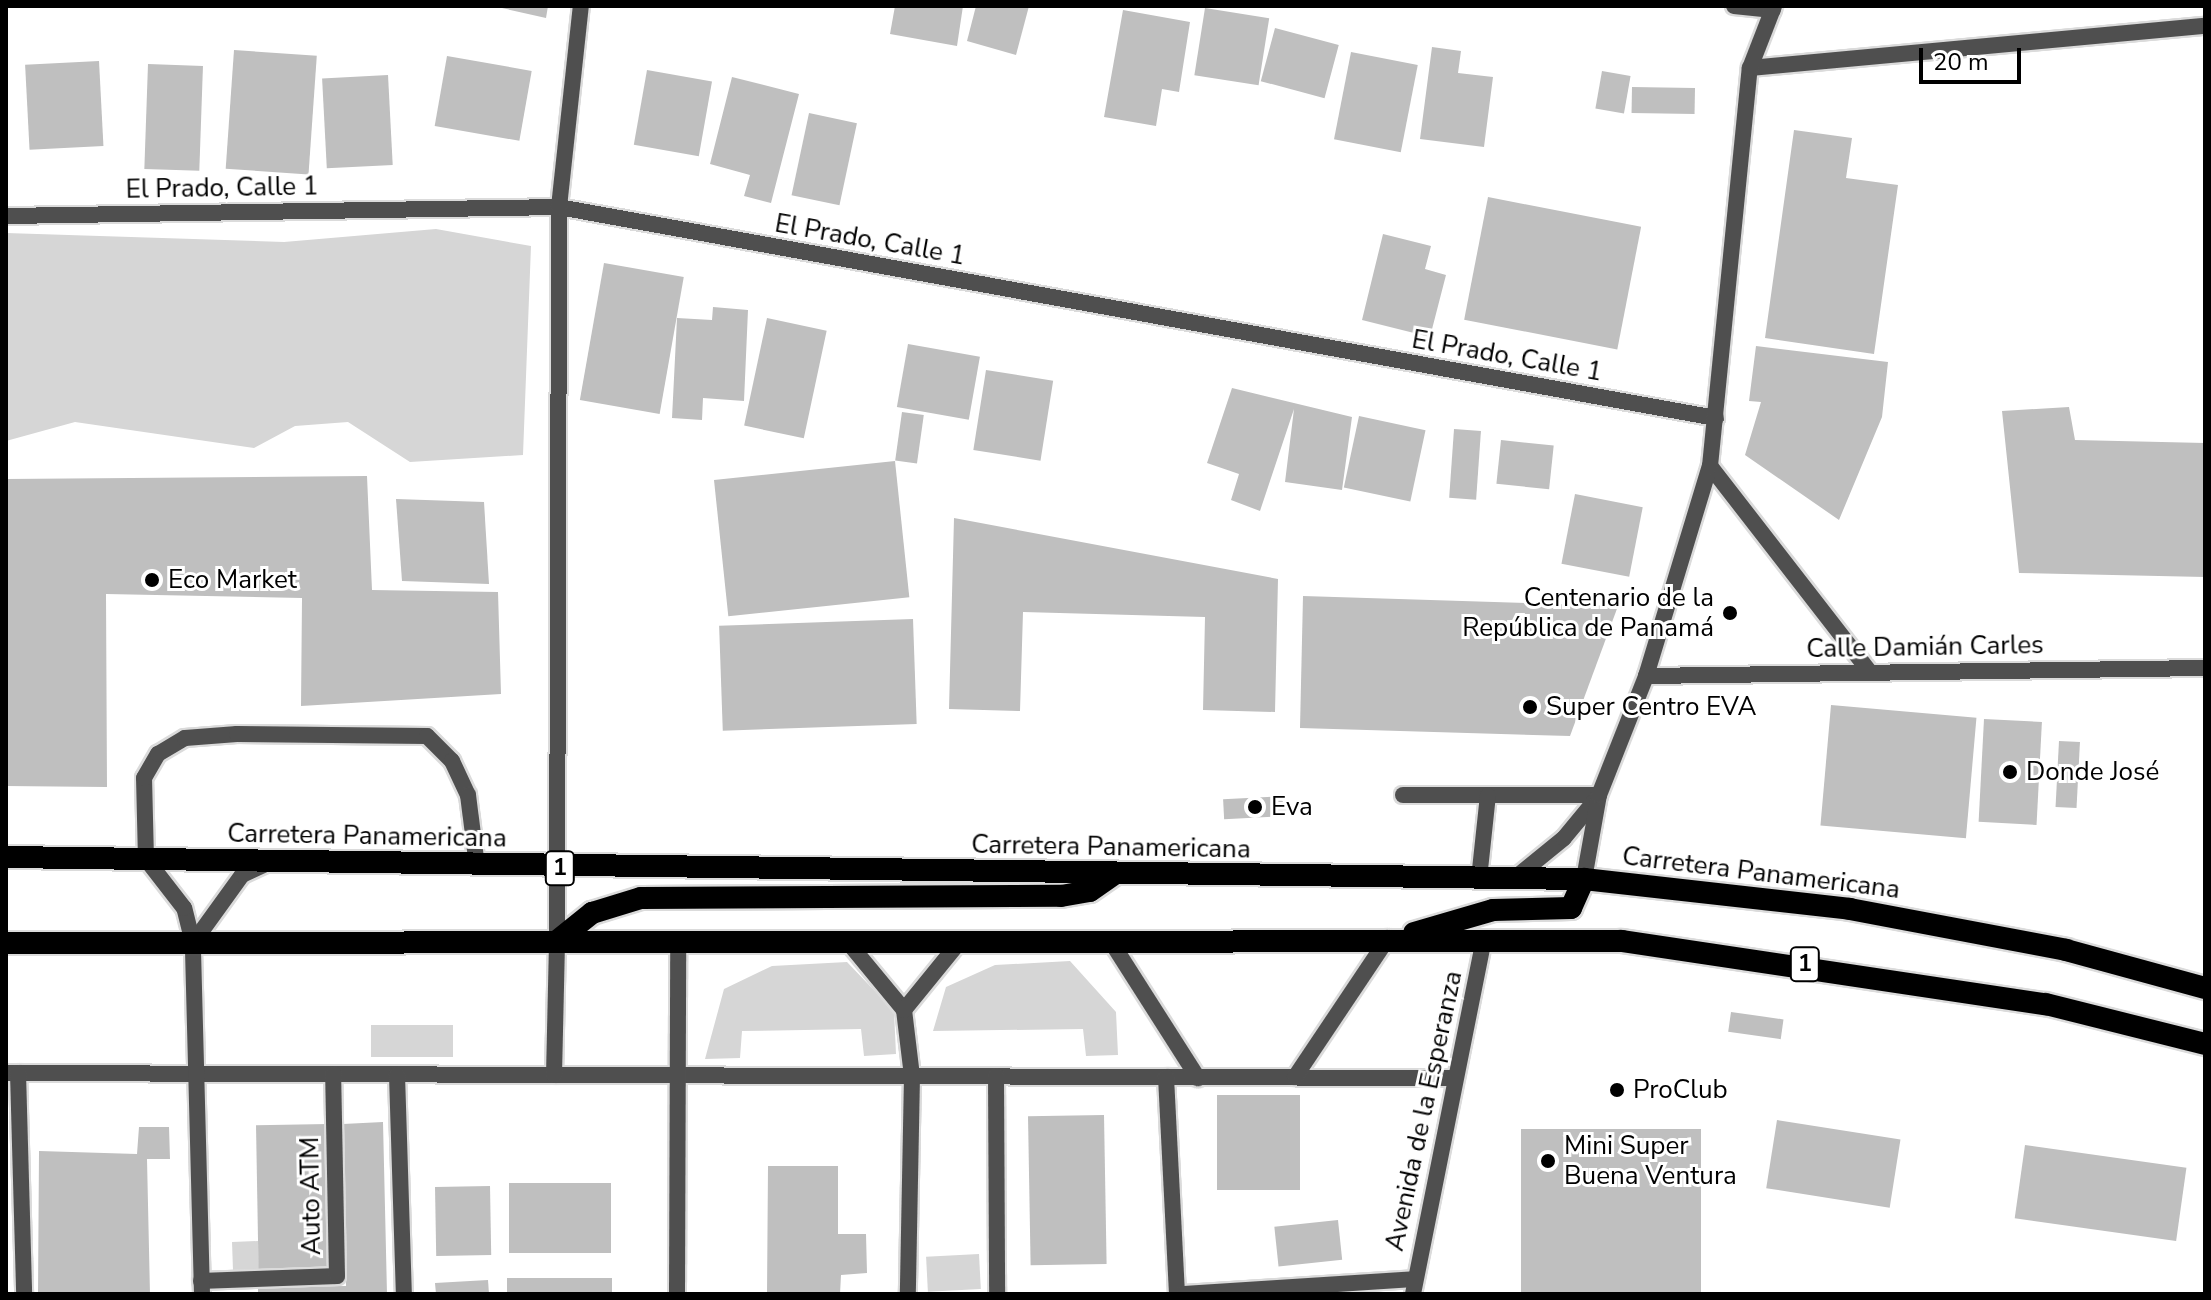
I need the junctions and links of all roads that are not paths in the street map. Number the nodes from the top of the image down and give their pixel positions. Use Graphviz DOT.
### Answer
graph roads {
  1 [pos="581,6"];
  2 [pos="1734,6"];
  3 [pos="1773,8"];
  4 [pos="2205,26"];
  5 [pos="1750,68"];
  6 [pos="559,207"];
  7 [pos="6,216"];
  8 [pos="1716,418"];
  9 [pos="1710,466"];
  10 [pos="2205,668"];
  11 [pos="1868,670"];
  12 [pos="1646,676"];
  13 [pos="1403,795"];
  14 [pos="1488,795"];
  15 [pos="1599,795"];
  16 [pos="6,857"];
  17 [pos="146,859"];
  18 [pos="270,862"];
  19 [pos="477,866"];
  20 [pos="555,868"];
  21 [pos="1113,875"];
  22 [pos="1515,878"];
  23 [pos="1479,879"];
  24 [pos="1584,879"];
  25 [pos="1484,938"];
  26 [pos="1393,939"];
  27 [pos="1110,940"];
  28 [pos="557,941"];
  29 [pos="678,941"];
  30 [pos="847,941"];
  31 [pos="960,941"];
  32 [pos="6,943"];
  33 [pos="193,943"];
  34 [pos="2205,988"];
  35 [pos="904,1010"];
  36 [pos="2205,1044"];
  37 [pos="12,1073"];
  38 [pos="197,1074"];
  39 [pos="333,1074"];
  40 [pos="397,1075"];
  41 [pos="554,1075"];
  42 [pos="677,1076"];
  43 [pos="912,1076"];
  44 [pos="996,1076"];
  45 [pos="1166,1077"];
  46 [pos="1295,1077"];
  47 [pos="1198,1078"];
  48 [pos="1455,1078"];
  49 [pos="1413,1286"];
  50 [pos="201,1288"];
  51 [pos="24,1294"];
  52 [pos="404,1294"];
  53 [pos="677,1294"];
  54 [pos="908,1294"];
  55 [pos="997,1294"];
  56 [pos="1177,1294"];
  57 [pos="1184,1294"];
  1 -- 6 [label="street"];
  2 -- 3 [label="street"];
  3 -- 5 [label="street"];
  4 -- 5 [label="street"];
  5 -- 8 [label="street"];
  6 -- 7 [label="street, El Prado, Calle 1"];
  6 -- 8 [label="street, El Prado, Calle 1"];
  6 -- 20 [label="street"];
  8 -- 9 [label="street"];
  9 -- 11 [label="street"];
  9 -- 12 [label="street"];
  10 -- 11 [label="street, Calle Damián Carles"];
  11 -- 12 [label="street, Calle Damián Carles"];
  12 -- 15 [label="street"];
  13 -- 14 [label="street"];
  14 -- 15 [label="street"];
  14 -- 23 [label="street"];
  15 -- 22 [label="street"];
  15 -- 24 [label="street"];
  16 -- 17 [label="highway, Carretera Panamericana / 1"];
  17 -- 18 [label="highway, Carretera Panamericana / 1"];
  17 -- 19 [label="street"];
  17 -- 33 [label="street"];
  18 -- 19 [label="highway, Carretera Panamericana / 1"];
  18 -- 33 [label="street"];
  19 -- 20 [label="highway, Carretera Panamericana / 1"];
  20 -- 21 [label="highway, Carretera Panamericana / 1"];
  20 -- 28 [label="street"];
  21 -- 23 [label="highway, Carretera Panamericana / 1"];
  21 -- 28 [label="highway, 1"];
  22 -- 23 [label="highway, Carretera Panamericana / 1"];
  22 -- 24 [label="highway, Carretera Panamericana / 1"];
  24 -- 26 [label="highway"];
  24 -- 34 [label="highway, Carretera Panamericana / 1"];
  25 -- 26 [label="highway, 1"];
  25 -- 36 [label="highway, 1"];
  25 -- 48 [label="street, Avenida de la Esperanza"];
  26 -- 27 [label="highway, 1"];
  26 -- 46 [label="street"];
  27 -- 31 [label="highway, 1"];
  27 -- 47 [label="street"];
  28 -- 29 [label="highway, 1"];
  28 -- 33 [label="highway, 1"];
  28 -- 41 [label="street"];
  29 -- 30 [label="highway, 1"];
  29 -- 42 [label="street"];
  30 -- 31 [label="highway, 1"];
  30 -- 35 [label="street"];
  31 -- 35 [label="street"];
  32 -- 33 [label="highway, 1"];
  33 -- 38 [label="street"];
  35 -- 43 [label="street"];
  37 -- 38 [label="street"];
  37 -- 51 [label="street"];
  38 -- 39 [label="street"];
  38 -- 50 [label="street"];
  39 -- 40 [label="street"];
  39 -- 50 [label="street, Auto ATM"];
  40 -- 41 [label="street"];
  40 -- 52 [label="street"];
  41 -- 42 [label="street"];
  42 -- 43 [label="street"];
  42 -- 53 [label="street"];
  43 -- 44 [label="street"];
  43 -- 54 [label="street"];
  44 -- 45 [label="street"];
  44 -- 55 [label="street"];
  45 -- 47 [label="street"];
  45 -- 56 [label="street"];
  46 -- 47 [label="street"];
  46 -- 48 [label="street"];
  48 -- 49 [label="street, Avenida de la Esperanza"];
  49 -- 57 [label="street"];
}
